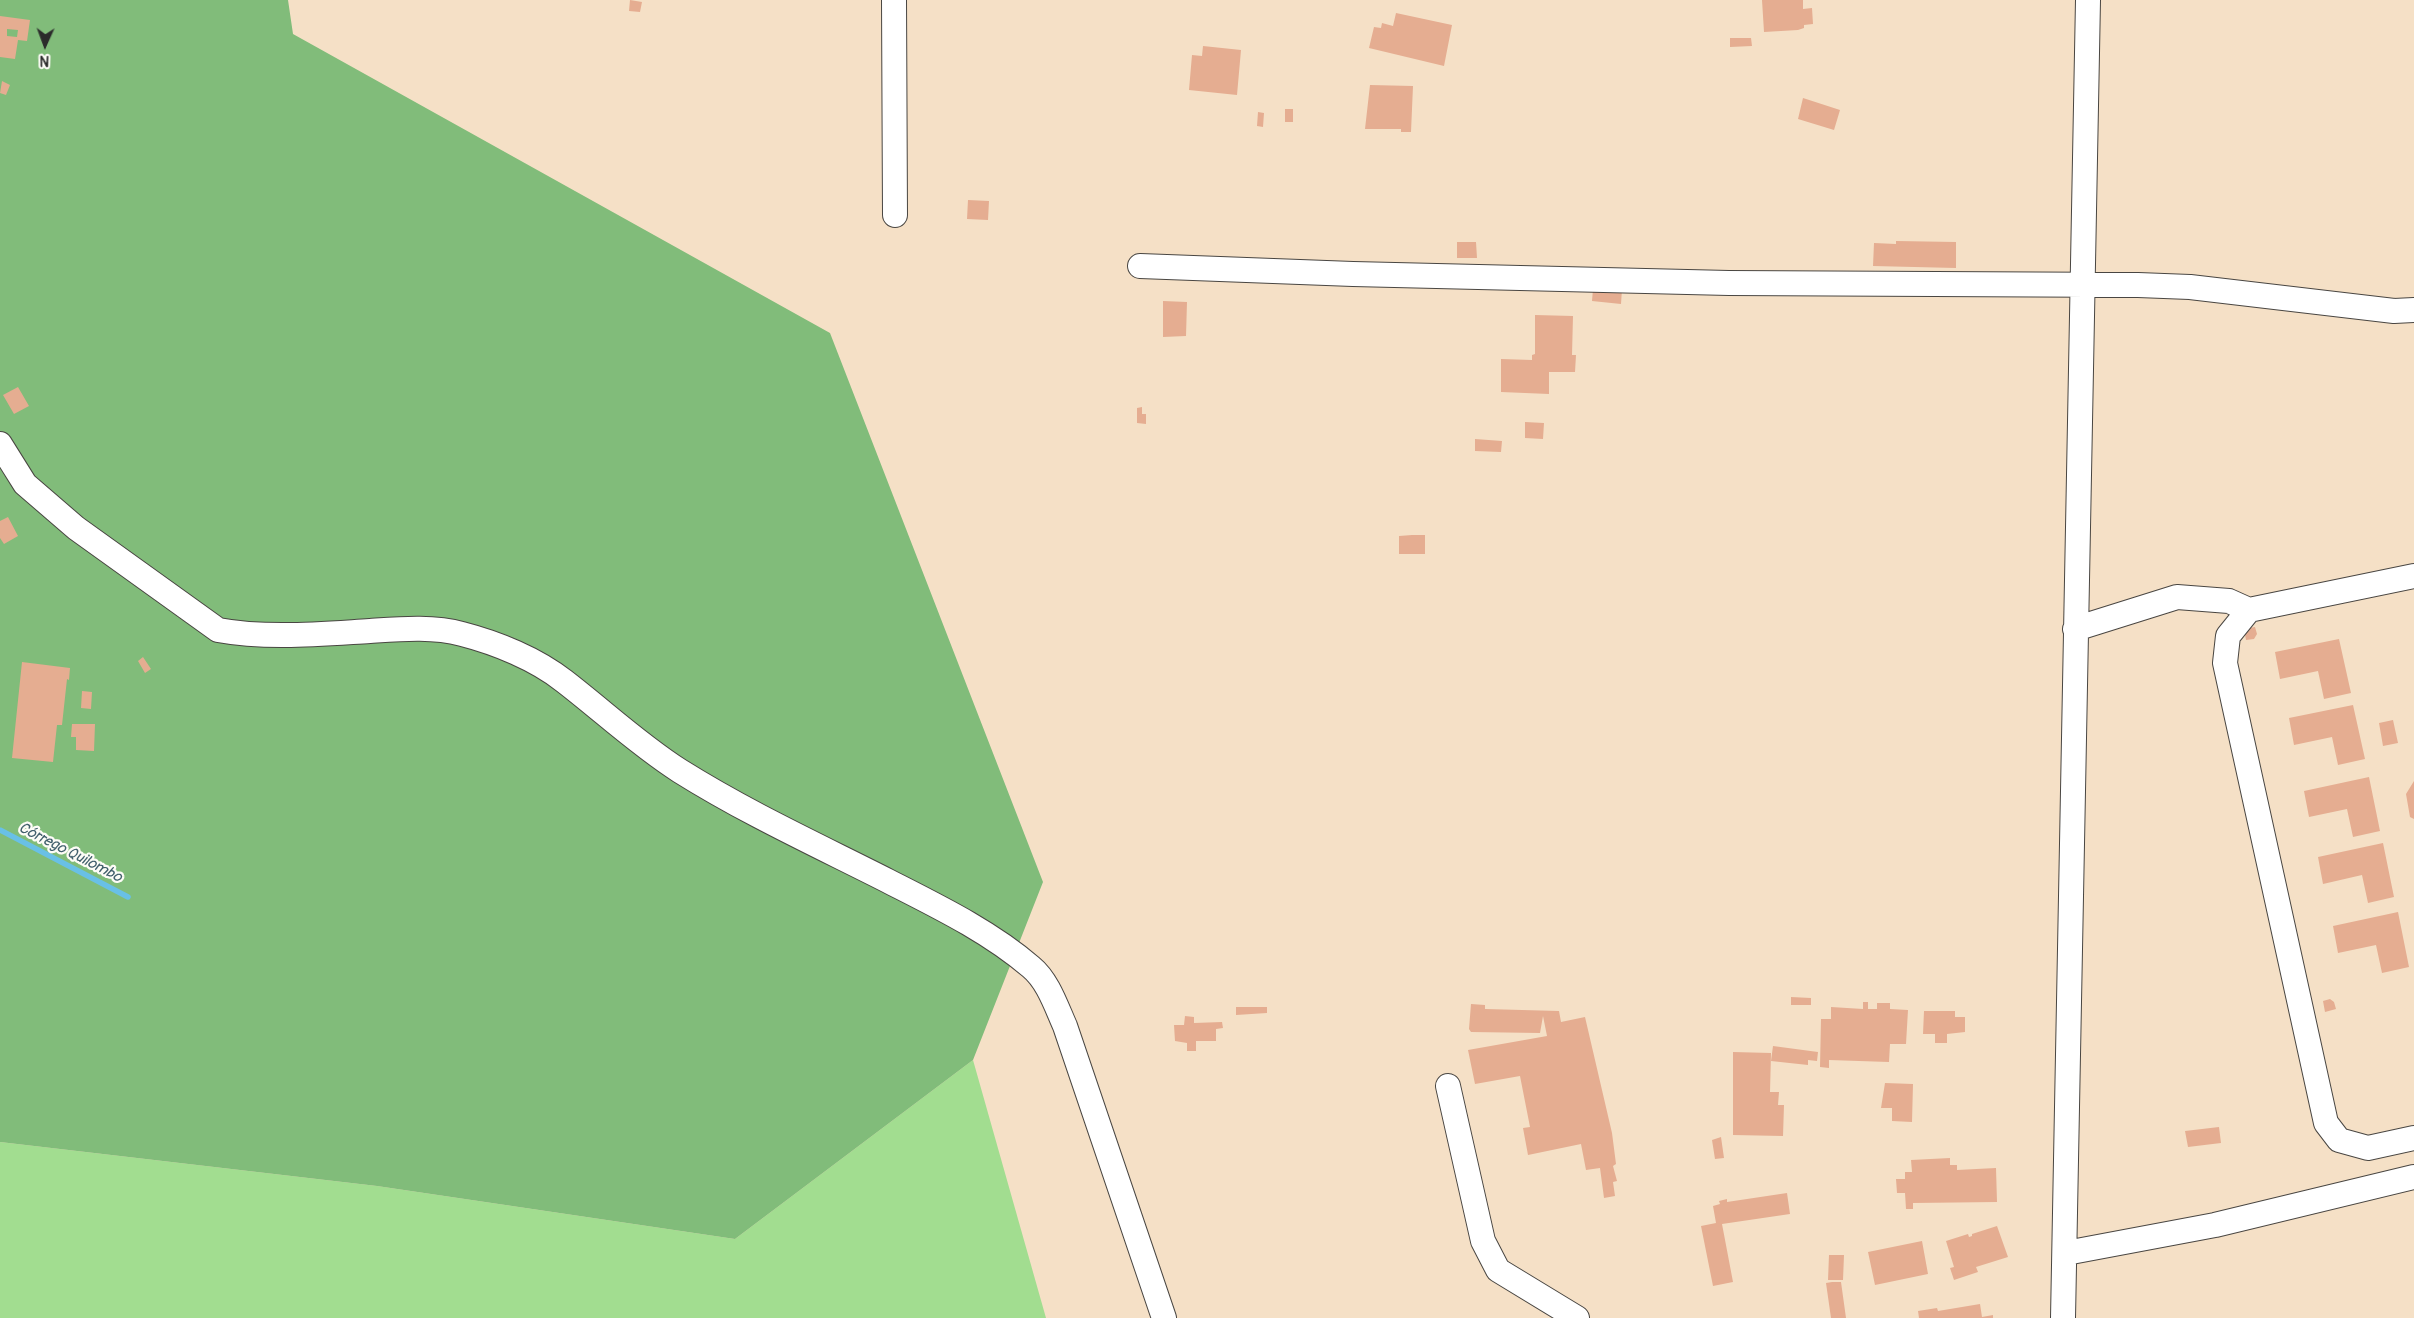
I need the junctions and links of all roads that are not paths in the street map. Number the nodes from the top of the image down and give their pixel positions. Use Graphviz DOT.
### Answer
graph roads {
  1 [pos="894,0"];
  2 [pos="2088,0"];
  3 [pos="895,216"];
  4 [pos="1140,266"];
  5 [pos="2084,283"];
  6 [pos="2414,310"];
  7 [pos="0,444"];
  8 [pos="2414,576"];
  9 [pos="2249,610"];
  10 [pos="2075,629"];
  11 [pos="1448,1086"];
  12 [pos="2414,1138"];
  13 [pos="2414,1177"];
  14 [pos="2066,1253"];
  15 [pos="1164,1318"];
  16 [pos="1577,1318"];
  17 [pos="2063,1318"];
  1 -- 3 [label="street"];
  2 -- 5 [label="street"];
  4 -- 5 [label="street"];
  5 -- 6 [label="street"];
  5 -- 10 [label="street"];
  7 -- 15 [label="street"];
  8 -- 9 [label="street"];
  9 -- 10 [label="street"];
  9 -- 12 [label="street"];
  10 -- 14 [label="street"];
  11 -- 16 [label="street"];
  13 -- 14 [label="street"];
  14 -- 17 [label="street"];
}
